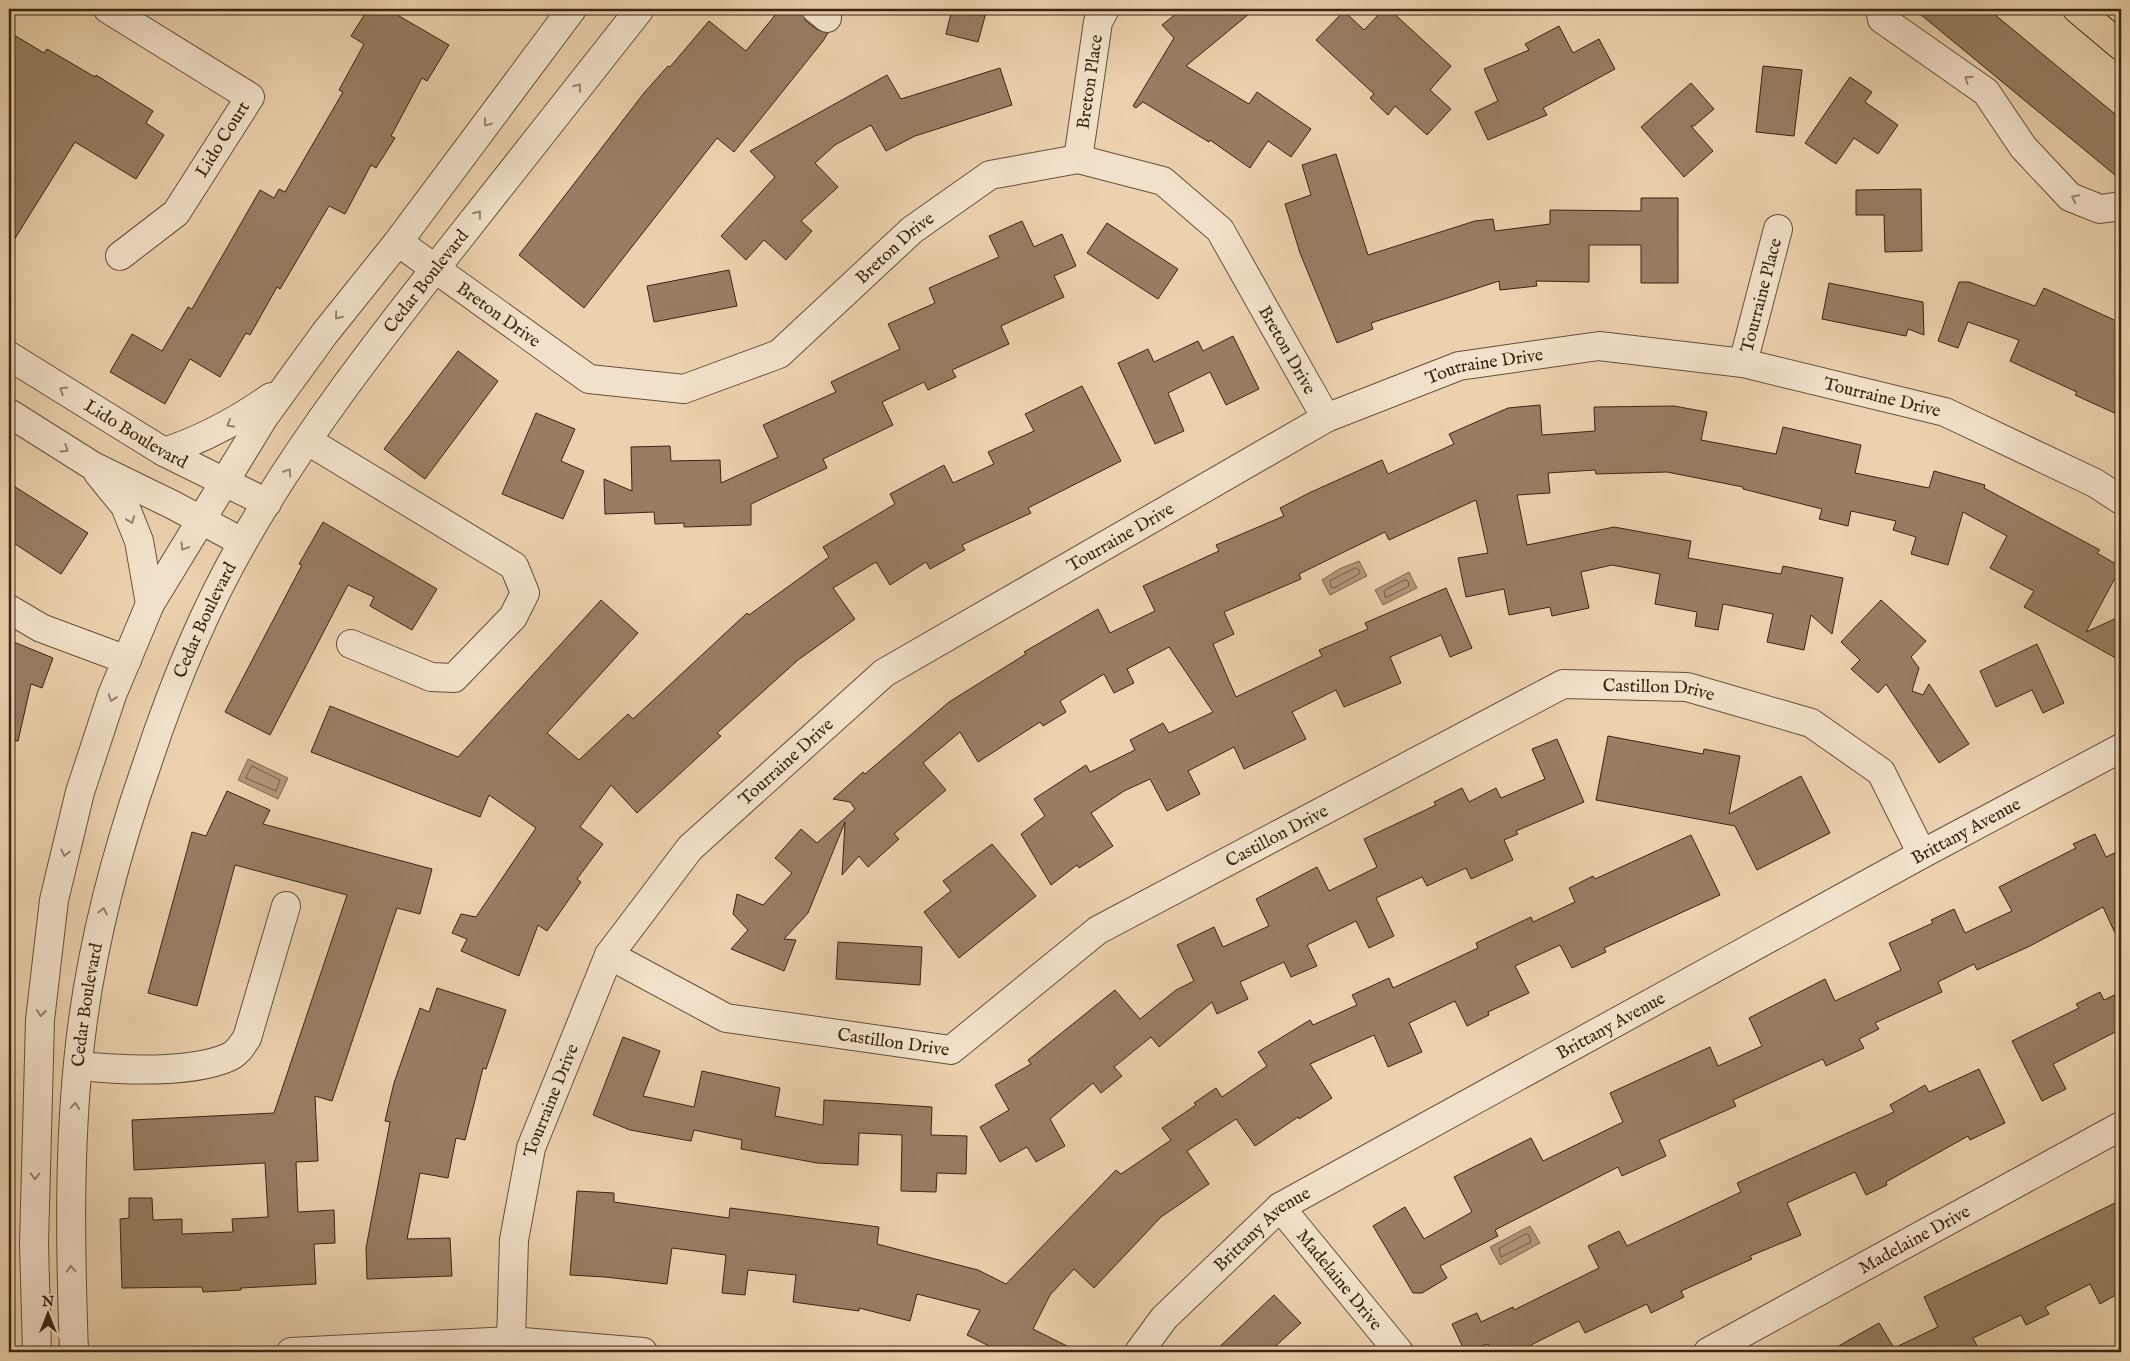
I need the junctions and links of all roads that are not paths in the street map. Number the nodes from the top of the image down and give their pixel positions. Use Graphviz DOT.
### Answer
graph roads {
  1 [pos="108,9"];
  2 [pos="572,9"];
  3 [pos="640,9"];
  4 [pos="1105,9"];
  5 [pos="1880,9"];
  6 [pos="2077,9"];
  7 [pos="2121,46"];
  8 [pos="1078,158"];
  9 [pos="2121,206"];
  10 [pos="1778,229"];
  11 [pos="398,242"];
  12 [pos="120,256"];
  13 [pos="435,269"];
  14 [pos="9,356"];
  15 [pos="1743,362"];
  16 [pos="285,388"];
  17 [pos="9,414"];
  18 [pos="1326,418"];
  19 [pos="308,441"];
  20 [pos="164,452"];
  21 [pos="93,466"];
  22 [pos="223,483"];
  23 [pos="2121,500"];
  24 [pos="268,503"];
  25 [pos="201,520"];
  26 [pos="242,542"];
  27 [pos="150,604"];
  28 [pos="9,609"];
  29 [pos="351,644"];
  30 [pos="127,660"];
  31 [pos="2121,748"];
  32 [pos="1922,854"];
  33 [pos="286,906"];
  34 [pos="609,955"];
  35 [pos="79,1066"];
  36 [pos="2121,1126"];
  37 [pos="1280,1207"];
  38 [pos="511,1341"];
  39 [pos="37,1352"];
  40 [pos="74,1352"];
  41 [pos="291,1352"];
  42 [pos="643,1352"];
  43 [pos="1139,1352"];
  44 [pos="1399,1352"];
  45 [pos="1708,1352"];
  1 -- 12 [label="street, Lido Court"];
  2 -- 11 [label="street, one-way"];
  13 -- 3 [label="street, Cedar Boulevard, one-way"];
  4 -- 8 [label="street, Breton Place"];
  9 -- 5 [label="street, one-way"];
  6 -- 7 [label="main road"];
  8 -- 13 [label="street, Breton Drive"];
  8 -- 18 [label="street, Breton Drive"];
  10 -- 15 [label="street, Tourraine Place"];
  11 -- 13 [label="street, Breton Drive"];
  11 -- 16 [label="street, one-way"];
  13 -- 19 [label="street, Cedar Boulevard"];
  20 -- 14 [label="street, Lido Boulevard, one-way"];
  15 -- 18 [label="street, Tourraine Drive"];
  15 -- 23 [label="street, Tourraine Drive"];
  16 -- 20 [label="street, one-way"];
  16 -- 22 [label="street"];
  17 -- 21 [label="street, one-way"];
  18 -- 34 [label="street, Tourraine Drive"];
  24 -- 19 [label="street, Cedar Boulevard, one-way"];
  19 -- 29 [label="street"];
  20 -- 22 [label="street, Lido Boulevard"];
  21 -- 25 [label="street"];
  21 -- 27 [label="street, one-way"];
  22 -- 24 [label="street, Lido Boulevard"];
  22 -- 25 [label="street"];
  24 -- 26 [label="street, Cedar Boulevard"];
  25 -- 26 [label="street"];
  25 -- 27 [label="street, one-way"];
  35 -- 26 [label="street, Cedar Boulevard, one-way"];
  27 -- 30 [label="street"];
  28 -- 30 [label="street"];
  30 -- 39 [label="street, one-way"];
  31 -- 32 [label="street, Brittany Avenue"];
  32 -- 34 [label="street, Castillon Drive"];
  32 -- 37 [label="street, Brittany Avenue"];
  33 -- 35 [label="street"];
  34 -- 38 [label="street, Tourraine Drive"];
  40 -- 35 [label="street, Cedar Boulevard, one-way"];
  36 -- 45 [label="street, Madelaine Drive"];
  37 -- 43 [label="street, Brittany Avenue"];
  37 -- 44 [label="street, Madelaine Drive"];
  38 -- 41 [label="street"];
  38 -- 42 [label="street"];
}
